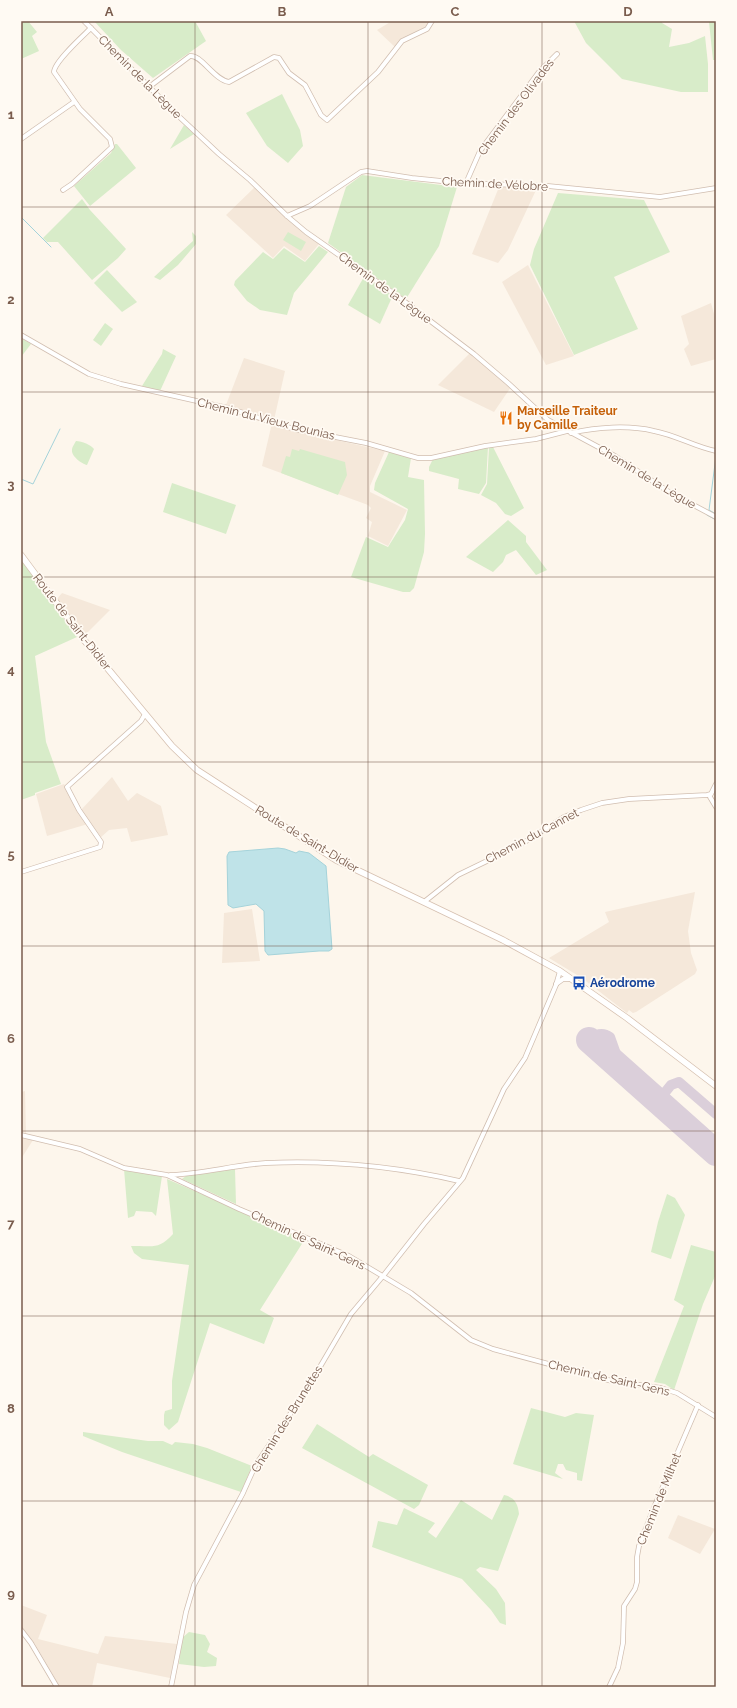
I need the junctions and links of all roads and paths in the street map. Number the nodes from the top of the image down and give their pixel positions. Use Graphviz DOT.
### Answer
graph roads {
  1 [pos="84,21"];
  2 [pos="432,21"];
  3 [pos="91,28"];
  4 [pos="556,54"];
  5 [pos="149,87"];
  6 [pos="74,102"];
  7 [pos="21,139"];
  8 [pos="466,183"];
  9 [pos="716,188"];
  10 [pos="63,190"];
  11 [pos="287,216"];
  12 [pos="21,335"];
  13 [pos="569,432"];
  14 [pos="716,452"];
  15 [pos="716,517"];
  16 [pos="21,555"];
  17 [pos="146,714"];
  18 [pos="716,784"];
  19 [pos="710,797"];
  20 [pos="716,807"];
  21 [pos="21,872"];
  22 [pos="424,902"];
  23 [pos="561,972"];
  24 [pos="573,979"];
  25 [pos="557,983"];
  26 [pos="716,1085"];
  27 [pos="21,1135"];
  28 [pos="167,1174"];
  29 [pos="459,1181"];
  30 [pos="383,1276"];
  31 [pos="698,1405"];
  32 [pos="716,1416"];
  33 [pos="21,1630"];
  34 [pos="57,1687"];
  35 [pos="171,1687"];
  36 [pos="609,1687"];
  1 -- 3 [label="street, Chemin de la Lègue"];
  2 -- 5 [label="street"];
  3 -- 5 [label="street, Chemin de la Lègue"];
  3 -- 6 [label="street"];
  4 -- 8 [label="street, Chemin des Olivades"];
  5 -- 11 [label="street, Chemin de la Lègue"];
  6 -- 7 [label="street"];
  6 -- 10 [label="street"];
  8 -- 9 [label="street, Chemin de Vélobre"];
  8 -- 11 [label="street, Chemin de Vélobre"];
  11 -- 13 [label="street, Chemin de la Lègue"];
  12 -- 13 [label="street, Chemin du Vieux Bounias"];
  13 -- 14 [label="street, Chemin du Vieux Bounias"];
  13 -- 15 [label="street, Chemin de la Lègue"];
  16 -- 17 [label="main road, Route de Saint-Didier"];
  17 -- 21 [label="street"];
  17 -- 22 [label="main road, Route de Saint-Didier"];
  18 -- 22 [label="street, Chemin du Cannet"];
  19 -- 20 [label="street"];
  22 -- 23 [label="main road, Route de Saint-Didier"];
  23 -- 24 [label="main road, Route de Saint-Didier"];
  23 -- 25 [label="street, Chemin des Brunettes"];
  24 -- 25 [label="street"];
  24 -- 26 [label="main road, Route de Saint-Didier"];
  25 -- 29 [label="street, Chemin des Brunettes"];
  27 -- 28 [label="street, Chemin de Saint-Gens"];
  28 -- 29 [label="street"];
  28 -- 30 [label="street, Chemin de Saint-Gens"];
  29 -- 30 [label="street, Chemin des Brunettes"];
  30 -- 31 [label="street, Chemin de Saint-Gens"];
  30 -- 35 [label="street, Chemin des Brunettes"];
  31 -- 32 [label="street, Chemin de Saint-Gens"];
  31 -- 36 [label="street, Chemin de Milhet"];
  33 -- 34 [label="street"];
}
